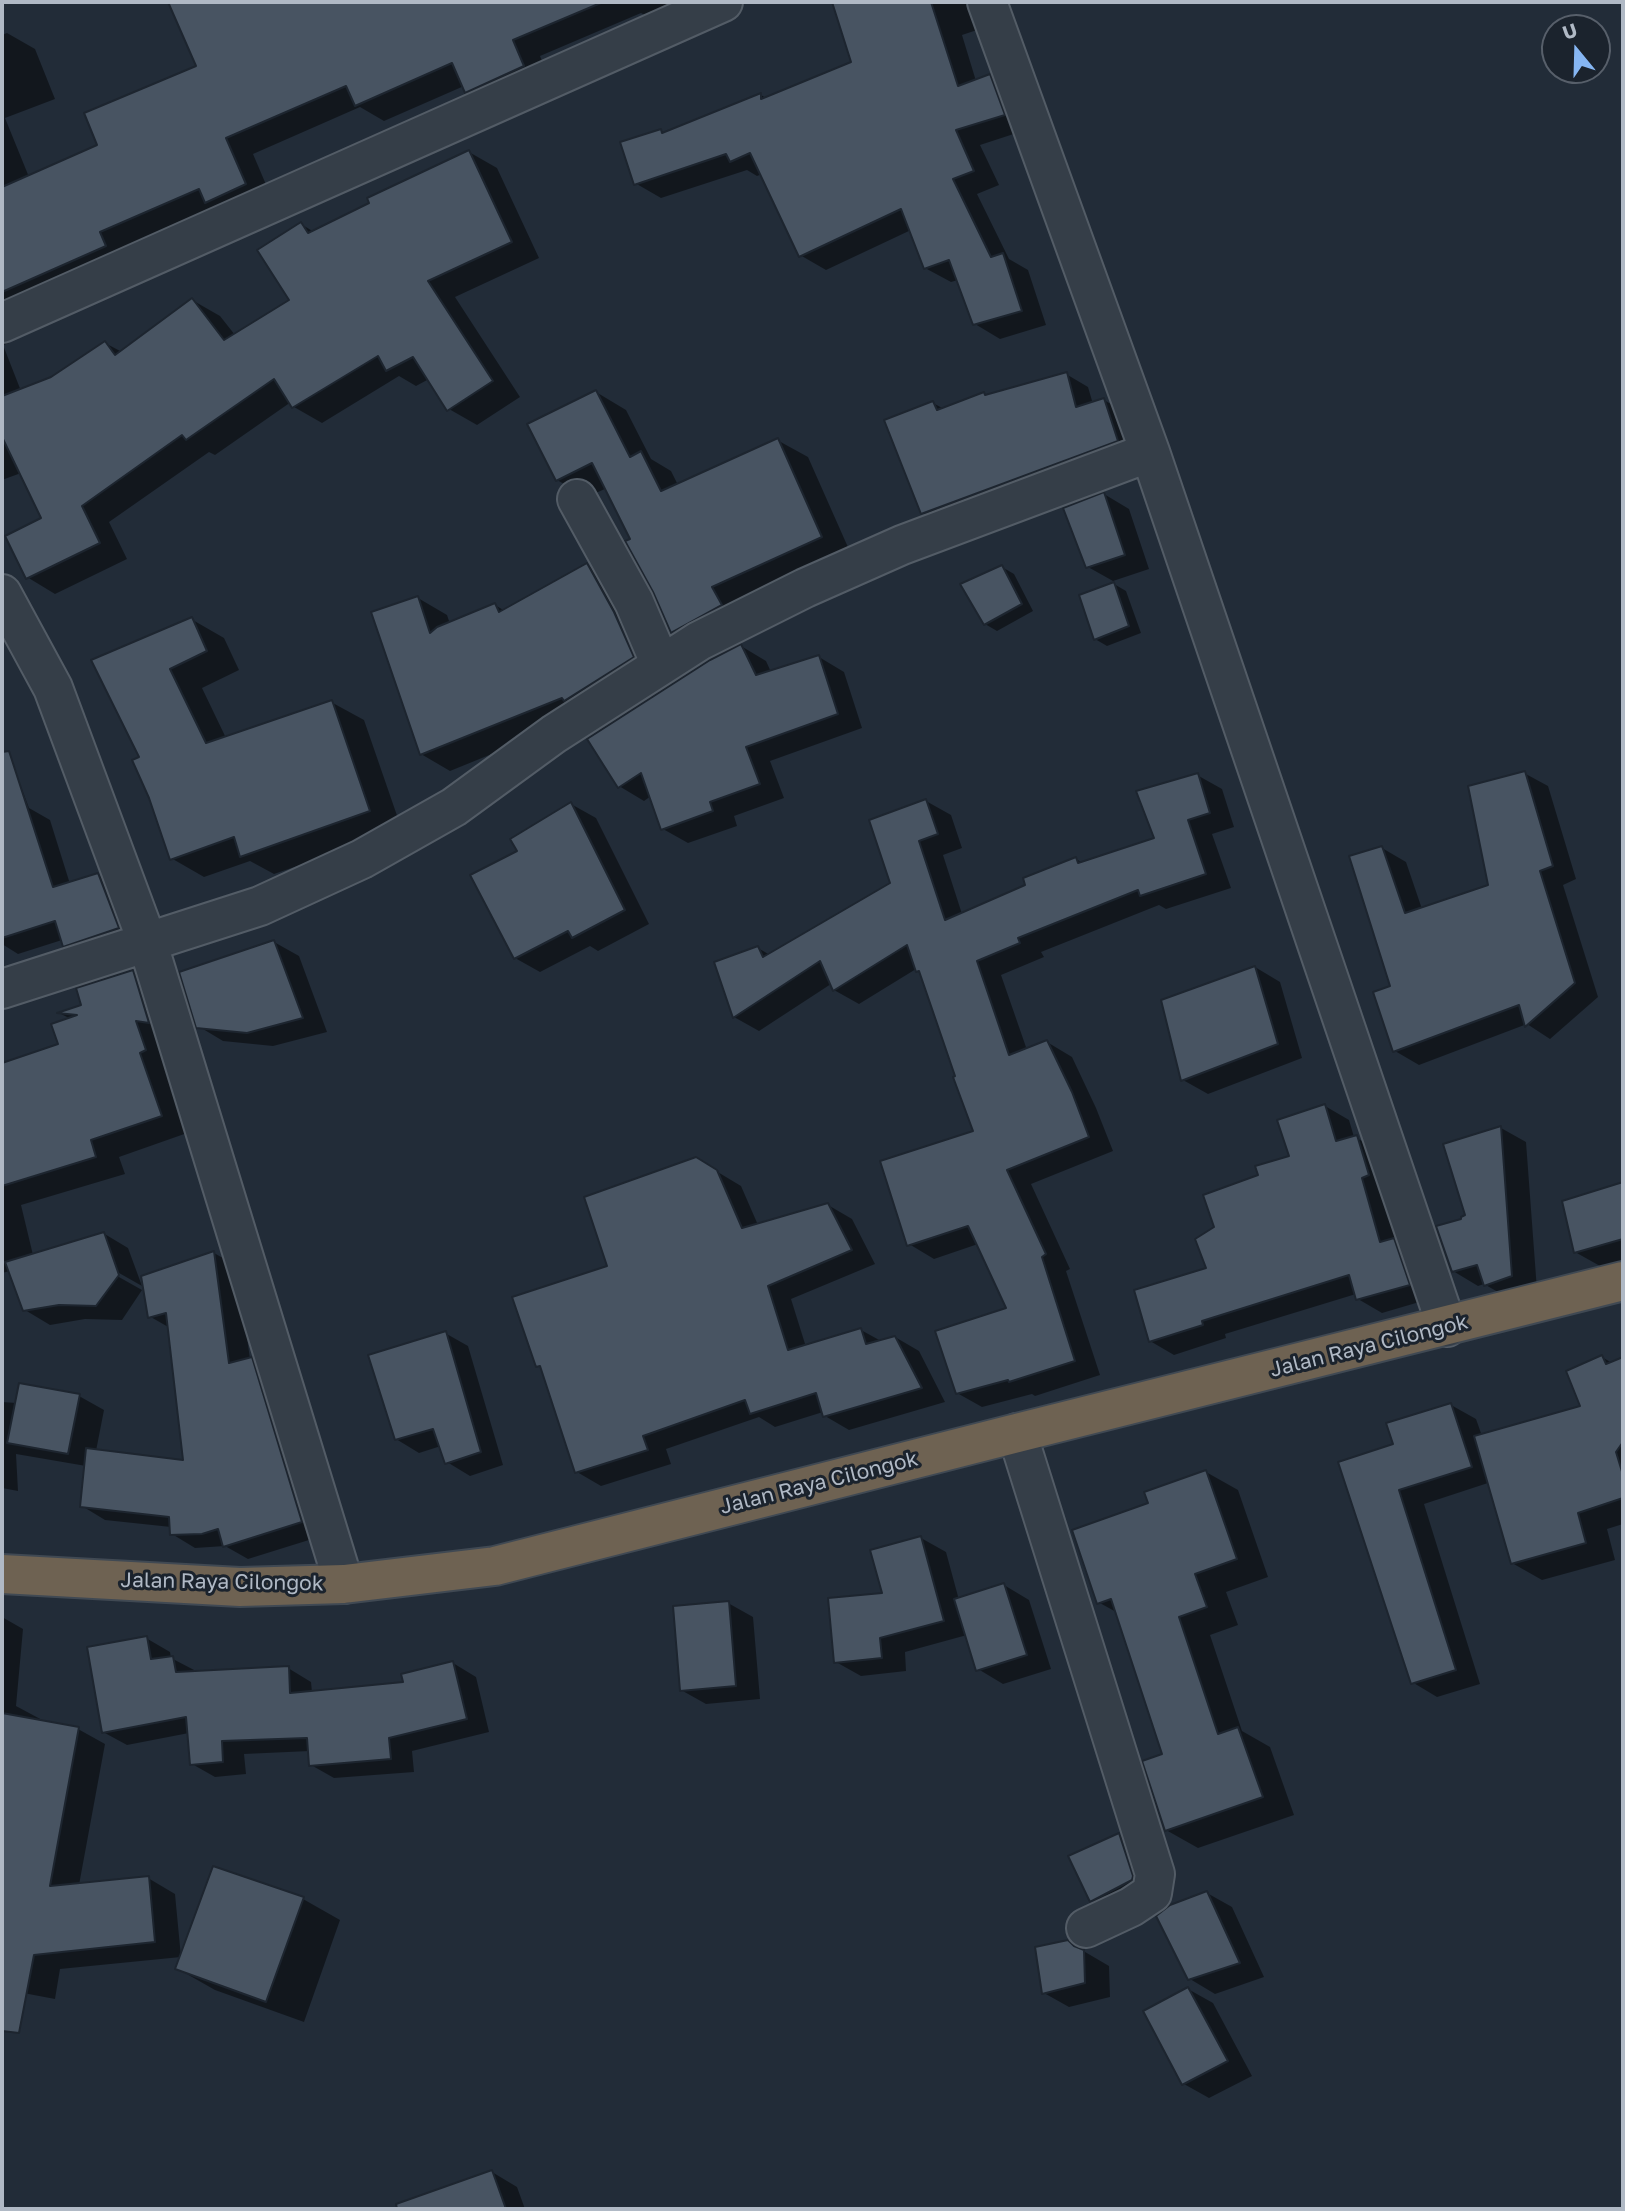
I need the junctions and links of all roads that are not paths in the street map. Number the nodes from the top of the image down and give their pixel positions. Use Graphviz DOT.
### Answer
graph roads {
  1 [pos="723,2"];
  2 [pos="987,2"];
  3 [pos="2,323"];
  4 [pos="1150,452"];
  5 [pos="577,499"];
  6 [pos="2,594"];
  7 [pos="661,665"];
  8 [pos="147,941"];
  9 [pos="2,989"];
  10 [pos="1623,1281"];
  11 [pos="1447,1327"];
  12 [pos="1017,1433"];
  13 [pos="2,1574"];
  14 [pos="344,1584"];
  15 [pos="1086,1928"];
  1 -- 3 [label="street"];
  2 -- 4 [label="street"];
  4 -- 7 [label="street"];
  4 -- 11 [label="street"];
  5 -- 7 [label="street"];
  6 -- 8 [label="street"];
  7 -- 8 [label="street"];
  8 -- 9 [label="street"];
  8 -- 14 [label="street"];
  10 -- 11 [label="highway, Jalan Raya Cilongok"];
  11 -- 12 [label="highway, Jalan Raya Cilongok"];
  12 -- 14 [label="highway, Jalan Raya Cilongok"];
  12 -- 15 [label="street"];
  13 -- 14 [label="highway, Jalan Raya Cilongok"];
}
